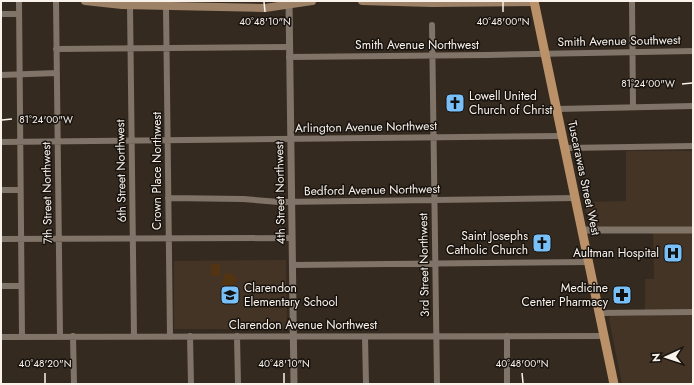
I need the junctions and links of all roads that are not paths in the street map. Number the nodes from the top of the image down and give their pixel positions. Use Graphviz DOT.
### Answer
graph roads {
  1 [pos="18,1"];
  2 [pos="56,1"];
  3 [pos="85,1"];
  4 [pos="312,1"];
  5 [pos="362,1"];
  6 [pos="534,1"];
  7 [pos="632,1"];
  8 [pos="289,3"];
  9 [pos="130,5"];
  10 [pos="166,6"];
  11 [pos="1,14"];
  12 [pos="19,14"];
  13 [pos="432,25"];
  14 [pos="289,47"];
  15 [pos="56,49"];
  16 [pos="131,49"];
  17 [pos="167,49"];
  18 [pos="693,51"];
  19 [pos="633,52"];
  20 [pos="546,54"];
  21 [pos="289,56"];
  22 [pos="433,56"];
  23 [pos="57,73"];
  24 [pos="19,74"];
  25 [pos="1,75"];
  26 [pos="693,106"];
  27 [pos="633,107"];
  28 [pos="557,109"];
  29 [pos="563,136"];
  30 [pos="434,137"];
  31 [pos="290,139"];
  32 [pos="132,140"];
  33 [pos="168,140"];
  34 [pos="20,141"];
  35 [pos="58,141"];
  36 [pos="1,142"];
  37 [pos="693,146"];
  38 [pos="565,148"];
  39 [pos="1,190"];
  40 [pos="20,190"];
  41 [pos="168,198"];
  42 [pos="576,198"];
  43 [pos="434,200"];
  44 [pos="291,202"];
  45 [pos="582,230"];
  46 [pos="693,230"];
  47 [pos="133,238"];
  48 [pos="292,238"];
  49 [pos="1,239"];
  50 [pos="21,239"];
  51 [pos="58,239"];
  52 [pos="168,239"];
  53 [pos="589,262"];
  54 [pos="435,263"];
  55 [pos="292,265"];
  56 [pos="1,286"];
  57 [pos="21,286"];
  58 [pos="693,312"];
  59 [pos="600,313"];
  60 [pos="60,336"];
  61 [pos="74,336"];
  62 [pos="134,336"];
  63 [pos="170,336"];
  64 [pos="190,336"];
  65 [pos="237,336"];
  66 [pos="365,336"];
  67 [pos="436,336"];
  68 [pos="507,336"];
  69 [pos="604,336"];
  70 [pos="1,337"];
  71 [pos="22,337"];
  72 [pos="293,337"];
  73 [pos="74,384"];
  74 [pos="191,384"];
  75 [pos="238,384"];
  76 [pos="294,384"];
  77 [pos="366,384"];
  78 [pos="437,384"];
  79 [pos="507,384"];
  80 [pos="614,384"];
  1 -- 12 [label="street"];
  2 -- 15 [label="street, 7th Street Northwest"];
  3 -- 9 [label="main road"];
  4 -- 8 [label="main road"];
  5 -- 6 [label="main road"];
  6 -- 20 [label="main road, Tuscarawas Street West"];
  7 -- 19 [label="street"];
  8 -- 10 [label="main road"];
  8 -- 14 [label="street, 4th Street Northwest"];
  9 -- 10 [label="main road"];
  9 -- 16 [label="street, 6th Street Northwest"];
  10 -- 17 [label="street, Crown Place Northwest"];
  11 -- 12 [label="street"];
  12 -- 24 [label="street"];
  13 -- 22 [label="street, 3rd Street Northwest"];
  14 -- 17 [label="street"];
  14 -- 21 [label="street, 4th Street Northwest"];
  15 -- 16 [label="street"];
  15 -- 23 [label="street, 7th Street Northwest"];
  16 -- 17 [label="street"];
  16 -- 32 [label="street, 6th Street Northwest"];
  17 -- 33 [label="street, Crown Place Northwest"];
  18 -- 19 [label="street, Smith Avenue Southwest"];
  19 -- 20 [label="street, Smith Avenue Southwest"];
  19 -- 27 [label="street"];
  20 -- 22 [label="street, Smith Avenue Northwest"];
  20 -- 28 [label="main road, Tuscarawas Street West"];
  21 -- 22 [label="street, Smith Avenue Northwest"];
  21 -- 31 [label="street, 4th Street Northwest"];
  22 -- 30 [label="street, 3rd Street Northwest"];
  23 -- 24 [label="street"];
  23 -- 35 [label="street, 7th Street Northwest"];
  24 -- 25 [label="street"];
  24 -- 34 [label="street"];
  26 -- 27 [label="street"];
  27 -- 28 [label="street"];
  28 -- 29 [label="main road, Tuscarawas Street West"];
  29 -- 30 [label="street, Arlington Avenue Northwest"];
  29 -- 38 [label="main road, Tuscarawas Street West"];
  30 -- 31 [label="street, Arlington Avenue Northwest"];
  30 -- 43 [label="street, 3rd Street Northwest"];
  31 -- 33 [label="street, Arlington Avenue Northwest"];
  31 -- 44 [label="street, 4th Street Northwest"];
  32 -- 33 [label="street, Arlington Avenue Northwest"];
  32 -- 35 [label="street, Arlington Avenue Northwest"];
  32 -- 47 [label="street, 6th Street Northwest"];
  33 -- 41 [label="street, Crown Place Northwest"];
  34 -- 35 [label="street, Arlington Avenue Northwest"];
  34 -- 36 [label="street, Arlington Avenue Northwest"];
  34 -- 40 [label="street"];
  35 -- 51 [label="street, 7th Street Northwest"];
  37 -- 38 [label="street"];
  38 -- 42 [label="main road, Tuscarawas Street West"];
  39 -- 40 [label="street"];
  40 -- 50 [label="street"];
  41 -- 44 [label="street, Bedford Avenue Northwest"];
  41 -- 52 [label="street, Crown Place Northwest"];
  42 -- 43 [label="street, Bedford Avenue Northwest"];
  42 -- 45 [label="main road, Tuscarawas Street West"];
  43 -- 44 [label="street, Bedford Avenue Northwest"];
  43 -- 54 [label="street, 3rd Street Northwest"];
  44 -- 48 [label="street, 4th Street Northwest"];
  45 -- 46 [label="street"];
  45 -- 53 [label="main road, Tuscarawas Street West"];
  47 -- 51 [label="street"];
  47 -- 52 [label="street"];
  47 -- 62 [label="street, 6th Street Northwest"];
  48 -- 52 [label="street"];
  48 -- 55 [label="street, 4th Street Northwest"];
  49 -- 50 [label="street"];
  50 -- 51 [label="street"];
  50 -- 57 [label="street"];
  51 -- 60 [label="street, 7th Street Northwest"];
  52 -- 63 [label="street, Crown Place Northwest"];
  53 -- 54 [label="street"];
  53 -- 59 [label="main road, Tuscarawas Street West"];
  54 -- 55 [label="street"];
  54 -- 67 [label="street, 3rd Street Northwest"];
  55 -- 72 [label="street, 4th Street Northwest"];
  56 -- 57 [label="street"];
  57 -- 71 [label="street"];
  58 -- 59 [label="street"];
  59 -- 69 [label="main road, Tuscarawas Street West"];
  60 -- 61 [label="street, Clarendon Avenue Northwest"];
  60 -- 71 [label="street, Clarendon Avenue Northwest"];
  61 -- 62 [label="street, Clarendon Avenue Northwest"];
  61 -- 73 [label="street"];
  62 -- 63 [label="street, Clarendon Avenue Northwest"];
  63 -- 64 [label="street, Clarendon Avenue Northwest"];
  64 -- 65 [label="street, Clarendon Avenue Northwest"];
  64 -- 74 [label="street"];
  65 -- 72 [label="street, Clarendon Avenue Northwest"];
  65 -- 75 [label="street"];
  66 -- 67 [label="street, Clarendon Avenue Northwest"];
  66 -- 72 [label="street, Clarendon Avenue Northwest"];
  66 -- 77 [label="street"];
  67 -- 68 [label="street, Clarendon Avenue Northwest"];
  67 -- 78 [label="street, 3rd Street Northwest"];
  68 -- 69 [label="street, Clarendon Avenue Northwest"];
  68 -- 79 [label="street"];
  69 -- 80 [label="main road, Tuscarawas Street West"];
  70 -- 71 [label="street, Clarendon Avenue Northwest"];
  72 -- 76 [label="street, 4th Street Northwest"];
}
